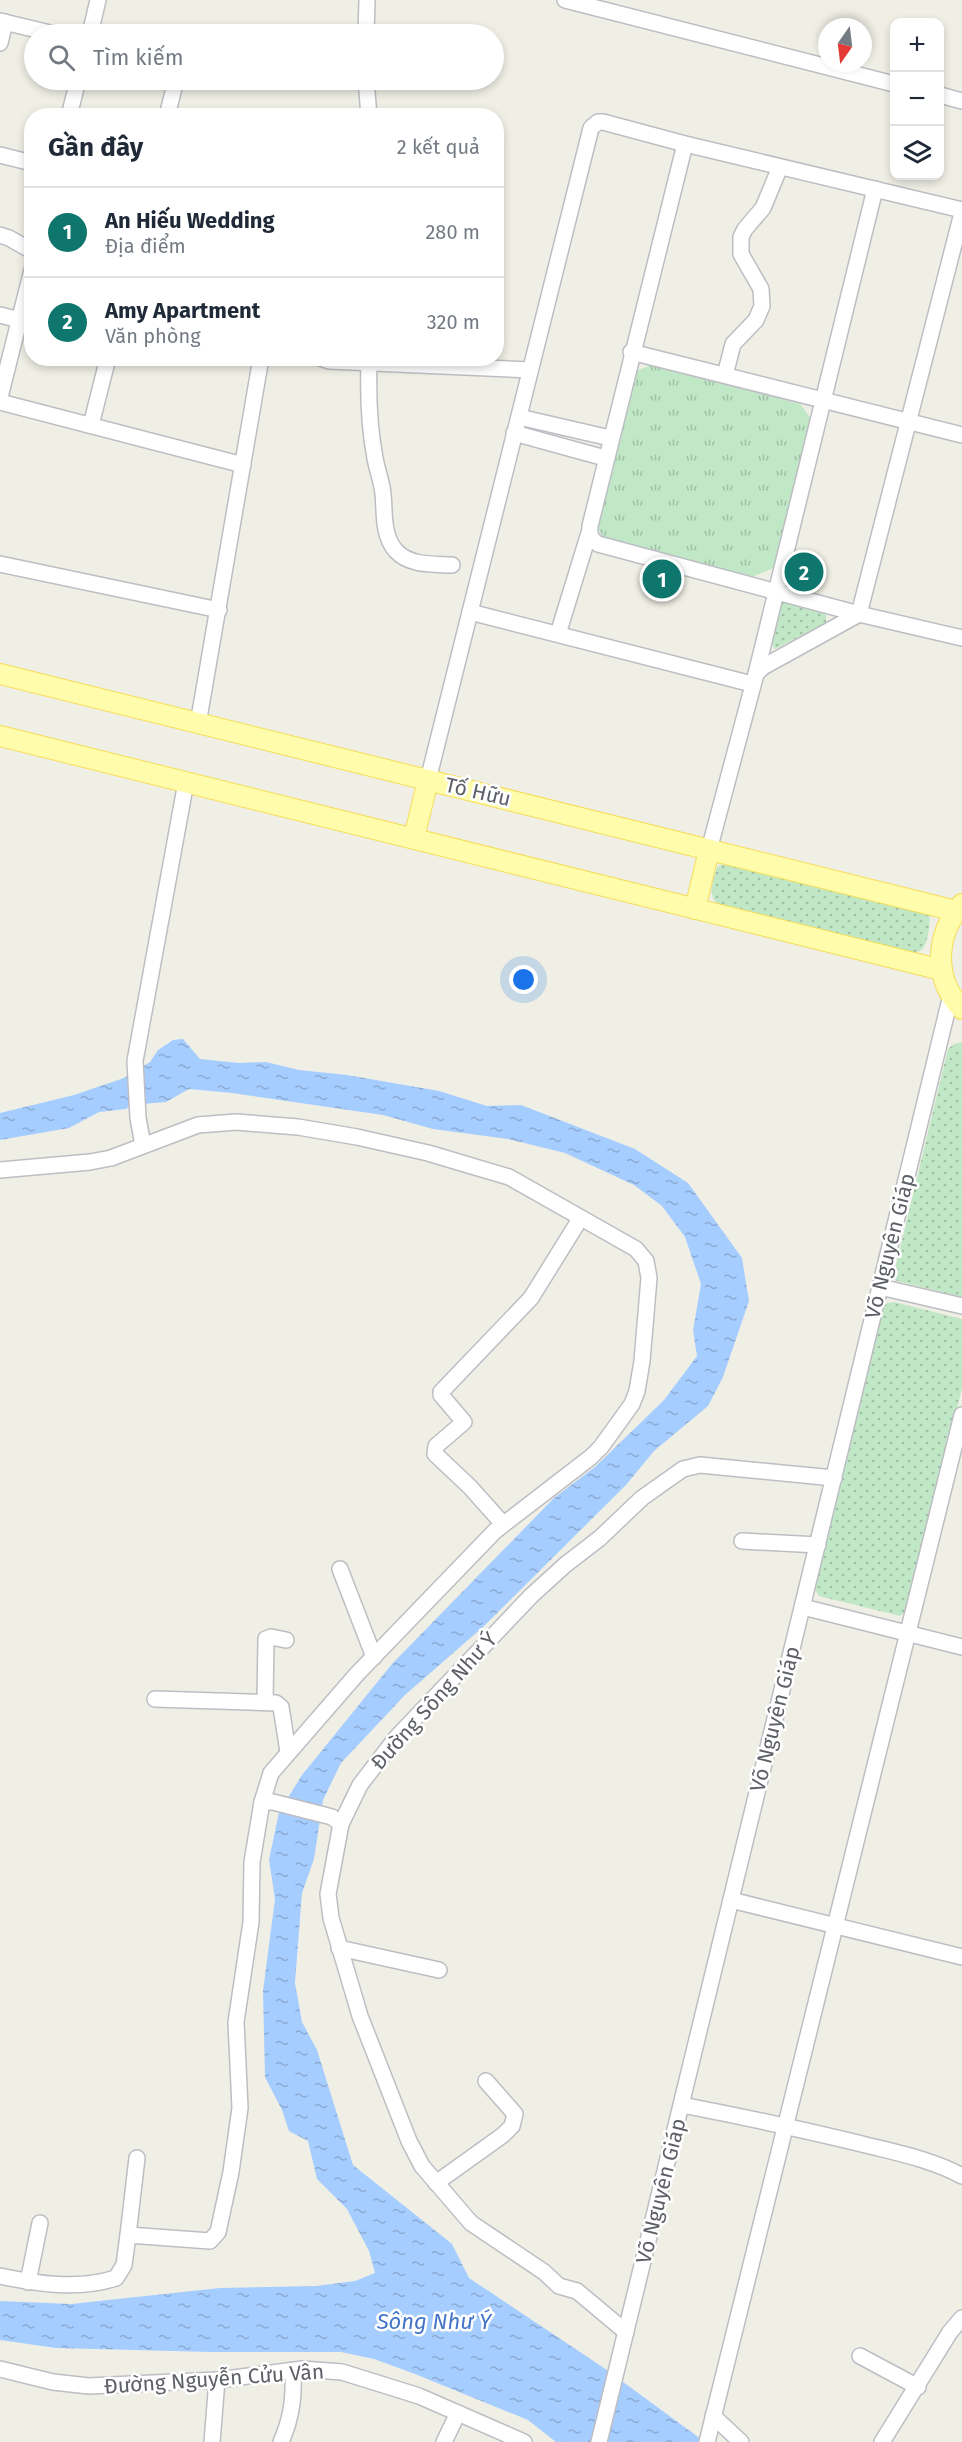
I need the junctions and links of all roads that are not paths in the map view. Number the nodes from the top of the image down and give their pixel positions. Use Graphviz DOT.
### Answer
graph roads {
  1 [pos="98,0"];
  2 [pos="367,0"];
  3 [pos="565,0"];
  4 [pos="3,21"];
  5 [pos="92,24"];
  6 [pos="366,24"];
  7 [pos="24,26"];
  8 [pos="0,43"];
  9 [pos="890,83"];
  10 [pos="76,90"];
  11 [pos="174,90"];
  12 [pos="367,90"];
  13 [pos="944,96"];
  14 [pos="962,101"];
  15 [pos="71,108"];
  16 [pos="169,108"];
  17 [pos="368,108"];
  18 [pos="684,144"];
  19 [pos="0,155"];
  20 [pos="24,161"];
  21 [pos="780,167"];
  22 [pos="875,189"];
  23 [pos="962,212"];
  24 [pos="0,235"];
  25 [pos="24,246"];
  26 [pos="0,315"];
  27 [pos="24,322"];
  28 [pos="24,325"];
  29 [pos="631,352"];
  30 [pos="106,366"];
  31 [pos="260,366"];
  32 [pos="369,366"];
  33 [pos="438,366"];
  34 [pos="530,370"];
  35 [pos="725,375"];
  36 [pos="0,397"];
  37 [pos="824,400"];
  38 [pos="0,402"];
  39 [pos="519,417"];
  40 [pos="907,421"];
  41 [pos="91,425"];
  42 [pos="514,434"];
  43 [pos="962,435"];
  44 [pos="610,438"];
  45 [pos="605,458"];
  46 [pos="243,465"];
  47 [pos="589,533"];
  48 [pos="0,564"];
  49 [pos="452,565"];
  50 [pos="775,591"];
  51 [pos="219,610"];
  52 [pos="470,612"];
  53 [pos="859,614"];
  54 [pos="558,634"];
  55 [pos="962,638"];
  56 [pos="0,674"];
  57 [pos="754,679"];
  58 [pos="198,724"];
  59 [pos="0,736"];
  60 [pos="428,780"];
  61 [pos="186,782"];
  62 [pos="414,838"];
  63 [pos="709,850"];
  64 [pos="959,908"];
  65 [pos="695,909"];
  66 [pos="942,970"];
  67 [pos="956,1002"];
  68 [pos="143,1145"];
  69 [pos="0,1170"];
  70 [pos="580,1219"];
  71 [pos="880,1287"];
  72 [pos="962,1306"];
  73 [pos="962,1415"];
  74 [pos="834,1478"];
  75 [pos="503,1524"];
  76 [pos="742,1541"];
  77 [pos="818,1545"];
  78 [pos="340,1569"];
  79 [pos="803,1607"];
  80 [pos="906,1633"];
  81 [pos="286,1640"];
  82 [pos="962,1647"];
  83 [pos="374,1657"];
  84 [pos="155,1699"];
  85 [pos="265,1701"];
  86 [pos="288,1752"];
  87 [pos="268,1802"];
  88 [pos="337,1820"];
  89 [pos="730,1900"];
  90 [pos="836,1925"];
  91 [pos="339,1948"];
  92 [pos="962,1958"];
  93 [pos="439,1970"];
  94 [pos="486,2081"];
  95 [pos="682,2105"];
  96 [pos="787,2125"];
  97 [pos="137,2158"];
  98 [pos="962,2176"];
  99 [pos="436,2183"];
  100 [pos="40,2223"];
  101 [pos="128,2235"];
  102 [pos="0,2276"];
  103 [pos="27,2282"];
  104 [pos="962,2318"];
  105 [pos="626,2332"];
  106 [pos="860,2356"];
  107 [pos="0,2369"];
  108 [pos="293,2370"];
  109 [pos="217,2380"];
  110 [pos="918,2387"];
  111 [pos="458,2413"];
  112 [pos="712,2421"];
  113 [pos="517,2440"];
  114 [pos="212,2442"];
  115 [pos="281,2442"];
  116 [pos="444,2442"];
  117 [pos="599,2442"];
  118 [pos="707,2442"];
  119 [pos="741,2442"];
  120 [pos="882,2442"];
  1 -- 5 [label="street"];
  2 -- 6 [label="street"];
  3 -- 9 [label="street"];
  4 -- 7 [label="street"];
  4 -- 8 [label="street"];
  10 -- 15 [label="street"];
  11 -- 16 [label="street"];
  12 -- 17 [label="street"];
  13 -- 14 [label="street"];
  18 -- 21 [label="street"];
  18 -- 29 [label="street"];
  18 -- 34 [label="street"];
  19 -- 20 [label="street"];
  21 -- 22 [label="street"];
  21 -- 35 [label="street"];
  22 -- 23 [label="street"];
  22 -- 37 [label="street"];
  23 -- 40 [label="street"];
  24 -- 25 [label="street"];
  26 -- 27 [label="street"];
  28 -- 36 [label="street"];
  29 -- 35 [label="street"];
  29 -- 44 [label="street"];
  30 -- 41 [label="street"];
  31 -- 46 [label="street"];
  32 -- 49 [label="street"];
  33 -- 34 [label="street"];
  34 -- 39 [label="street"];
  35 -- 37 [label="street"];
  37 -- 40 [label="street"];
  37 -- 50 [label="street"];
  38 -- 41 [label="street"];
  39 -- 42 [label="street"];
  39 -- 44 [label="street"];
  40 -- 43 [label="street"];
  40 -- 53 [label="street"];
  41 -- 46 [label="street"];
  42 -- 45 [label="street"];
  42 -- 52 [label="street"];
  44 -- 45 [label="street"];
  45 -- 47 [label="street"];
  46 -- 51 [label="street"];
  47 -- 50 [label="street"];
  47 -- 54 [label="street"];
  48 -- 51 [label="street"];
  50 -- 53 [label="street"];
  50 -- 57 [label="street"];
  51 -- 58 [label="street"];
  52 -- 54 [label="street"];
  52 -- 60 [label="street"];
  53 -- 55 [label="street"];
  53 -- 57 [label="street"];
  54 -- 57 [label="street"];
  56 -- 58 [label="main road, Tố Hữu"];
  57 -- 63 [label="street"];
  58 -- 60 [label="main road, Tố Hữu"];
  59 -- 61 [label="main road"];
  60 -- 62 [label="main road"];
  60 -- 63 [label="main road, Tố Hữu"];
  61 -- 62 [label="main road"];
  61 -- 68 [label="street"];
  62 -- 65 [label="main road"];
  63 -- 64 [label="main road, Tố Hữu"];
  63 -- 65 [label="main road"];
  64 -- 66 [label="main road"];
  65 -- 66 [label="main road"];
  66 -- 67 [label="main road"];
  67 -- 71 [label="street, Võ Nguyên Giáp"];
  68 -- 69 [label="street"];
  68 -- 70 [label="street"];
  70 -- 75 [label="street"];
  70 -- 75 [label="street"];
  71 -- 72 [label="street"];
  71 -- 74 [label="street, Võ Nguyên Giáp"];
  73 -- 80 [label="street"];
  74 -- 77 [label="street, Võ Nguyên Giáp"];
  74 -- 88 [label="street, Đường Sông Như Ý"];
  75 -- 83 [label="street"];
  76 -- 77 [label="street"];
  77 -- 79 [label="street, Võ Nguyên Giáp"];
  78 -- 83 [label="street"];
  79 -- 80 [label="street"];
  79 -- 89 [label="street, Võ Nguyên Giáp"];
  80 -- 82 [label="street"];
  80 -- 90 [label="street"];
  81 -- 85 [label="street"];
  83 -- 86 [label="street"];
  84 -- 85 [label="street"];
  85 -- 86 [label="street"];
  86 -- 87 [label="street"];
  87 -- 88 [label="street"];
  87 -- 101 [label="street"];
  88 -- 91 [label="street, Đường Sông Như Ý"];
  89 -- 90 [label="street"];
  89 -- 95 [label="street, Võ Nguyên Giáp"];
  90 -- 92 [label="street"];
  90 -- 96 [label="street"];
  91 -- 93 [label="street"];
  91 -- 99 [label="street, Đường Sông Như Ý"];
  94 -- 99 [label="street"];
  95 -- 96 [label="street"];
  95 -- 105 [label="street, Võ Nguyên Giáp"];
  96 -- 98 [label="street"];
  96 -- 112 [label="street"];
  97 -- 101 [label="street"];
  99 -- 105 [label="street, Đường Sông Như Ý"];
  100 -- 103 [label="street"];
  101 -- 103 [label="street"];
  102 -- 103 [label="street"];
  104 -- 110 [label="street"];
  105 -- 117 [label="street, Võ Nguyên Giáp"];
  106 -- 110 [label="street"];
  107 -- 109 [label="street, Đường Nguyễn Cửu Vân"];
  108 -- 109 [label="street, Đường Nguyễn Cửu Vân"];
  108 -- 111 [label="street, Đường Nguyễn Cửu Vân"];
  108 -- 115 [label="street"];
  109 -- 114 [label="street"];
  110 -- 120 [label="street"];
  111 -- 113 [label="street, Đường Nguyễn Cửu Vân"];
  111 -- 116 [label="street"];
  112 -- 118 [label="street"];
  112 -- 119 [label="street"];
}
